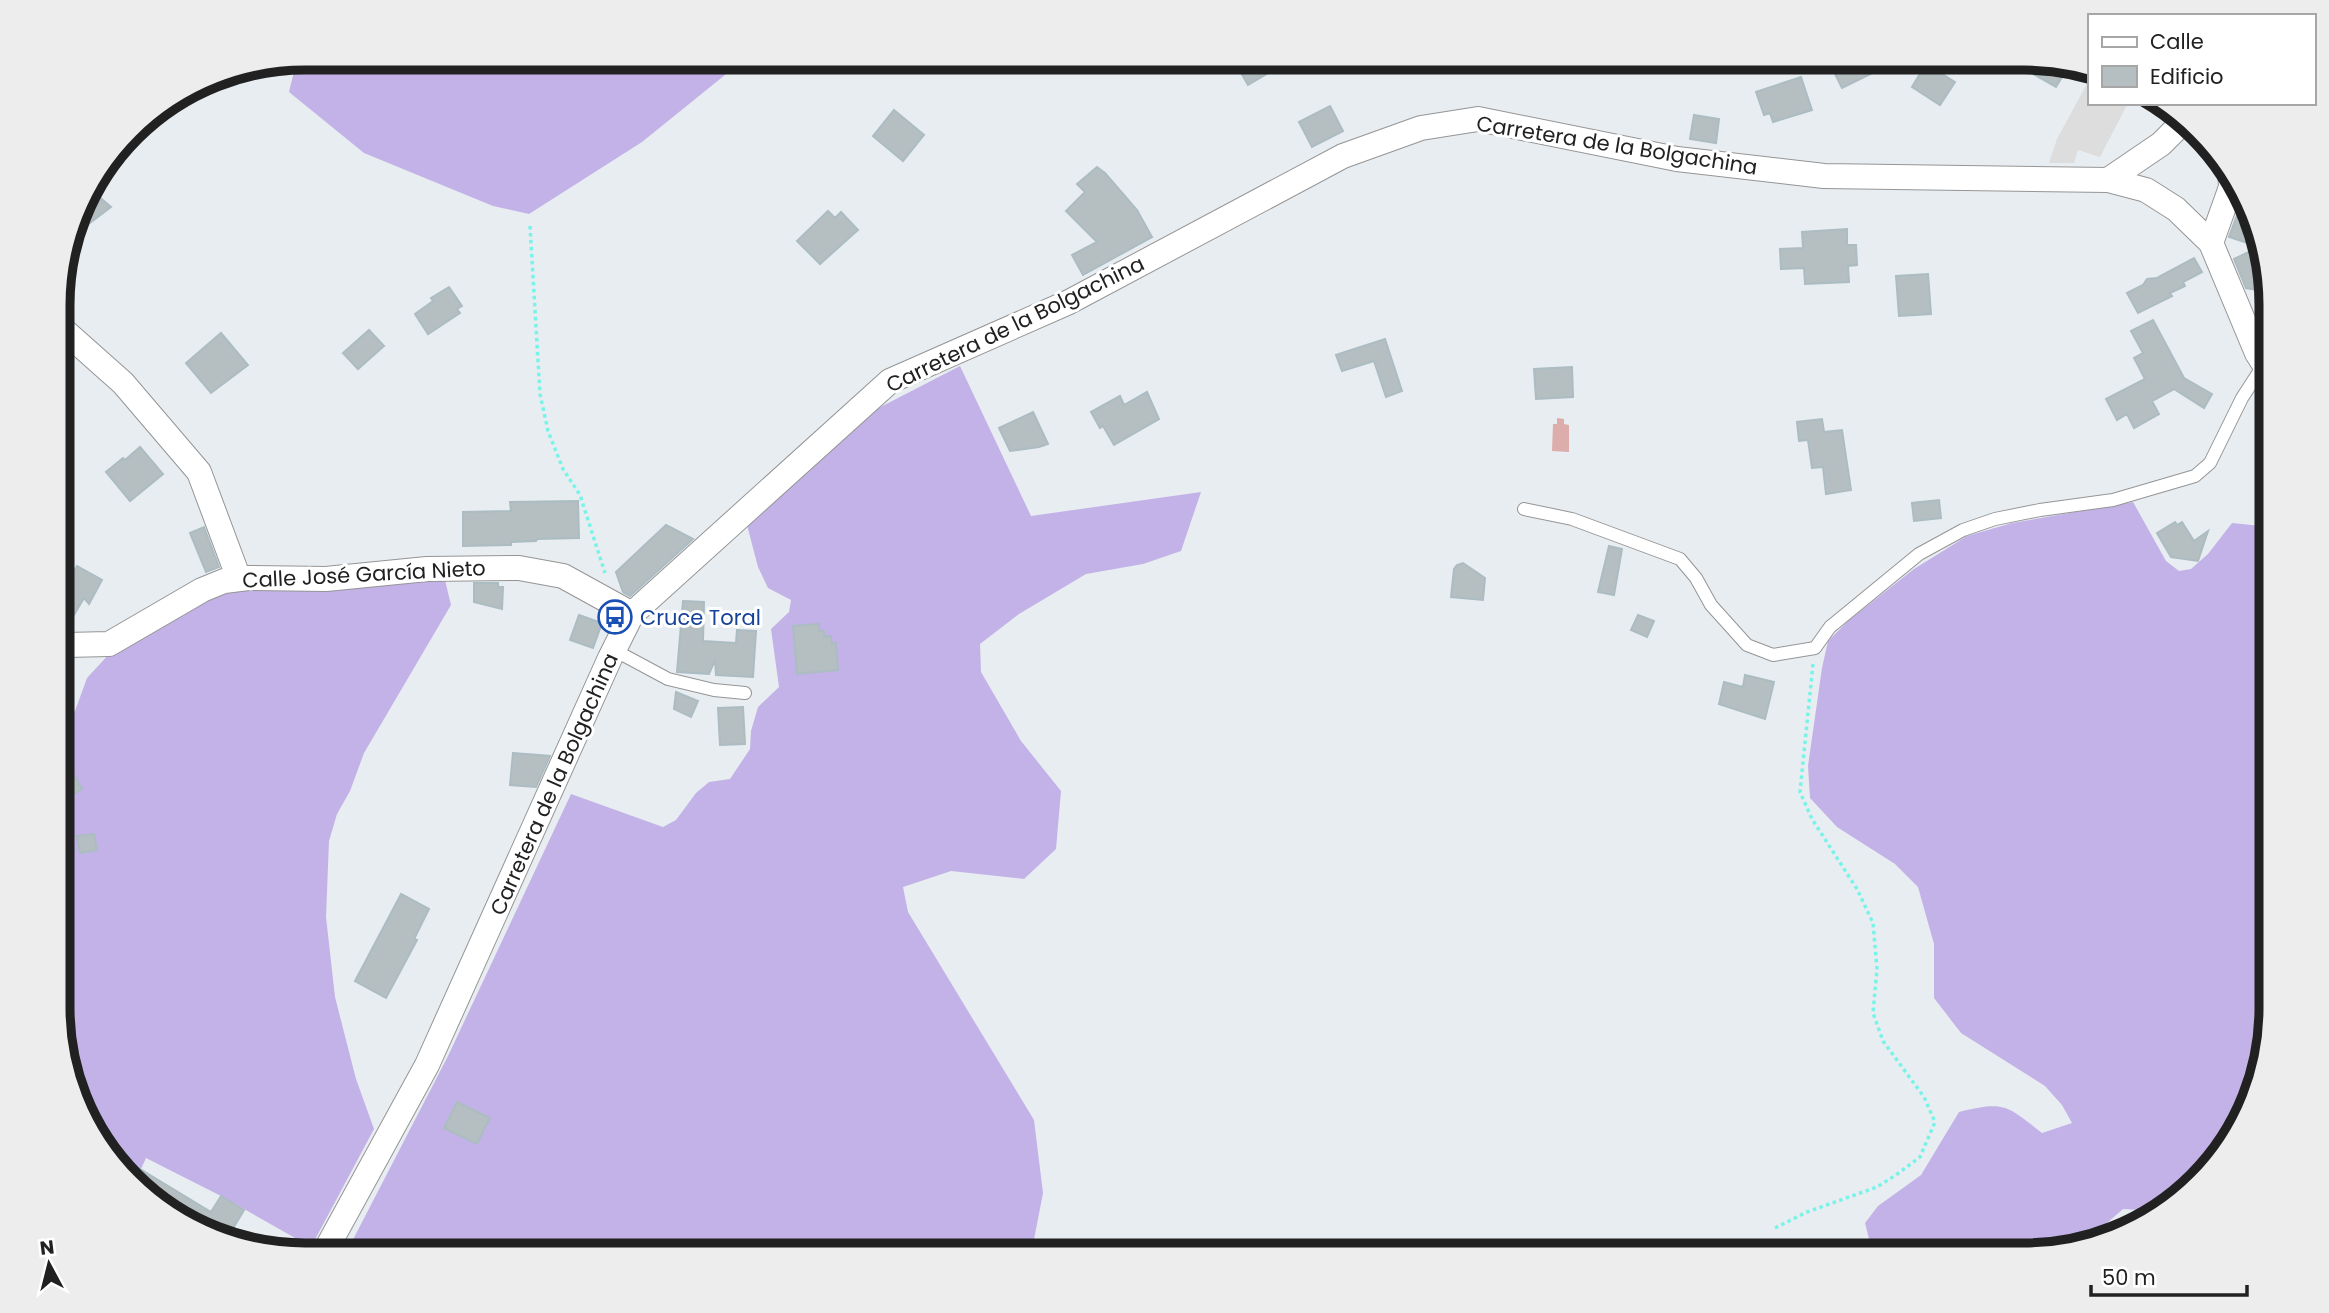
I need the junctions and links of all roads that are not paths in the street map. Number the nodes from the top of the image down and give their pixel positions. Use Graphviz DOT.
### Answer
graph roads {
  1 [pos="2177,128"];
  2 [pos="2108,180"];
  3 [pos="2229,192"];
  4 [pos="2211,243"];
  5 [pos="70,336"];
  6 [pos="2258,355"];
  7 [pos="2258,380"];
  8 [pos="1524,509"];
  9 [pos="239,579"];
  10 [pos="632,614"];
  11 [pos="70,645"];
  12 [pos="614,650"];
  13 [pos="745,693"];
  14 [pos="330,1243"];
  1 -- 2 [label="street"];
  2 -- 4 [label="street, Carretera de la Bolgachina"];
  2 -- 10 [label="street, Carretera de la Bolgachina"];
  3 -- 4 [label="street"];
  4 -- 6 [label="street"];
  5 -- 9 [label="street"];
  7 -- 8 [label="lane"];
  9 -- 10 [label="street, Calle José García Nieto"];
  9 -- 11 [label="street, Calle José García Nieto"];
  10 -- 12 [label="street, Carretera de la Bolgachina"];
  12 -- 13 [label="lane"];
  12 -- 14 [label="street, Carretera de la Bolgachina"];
}
